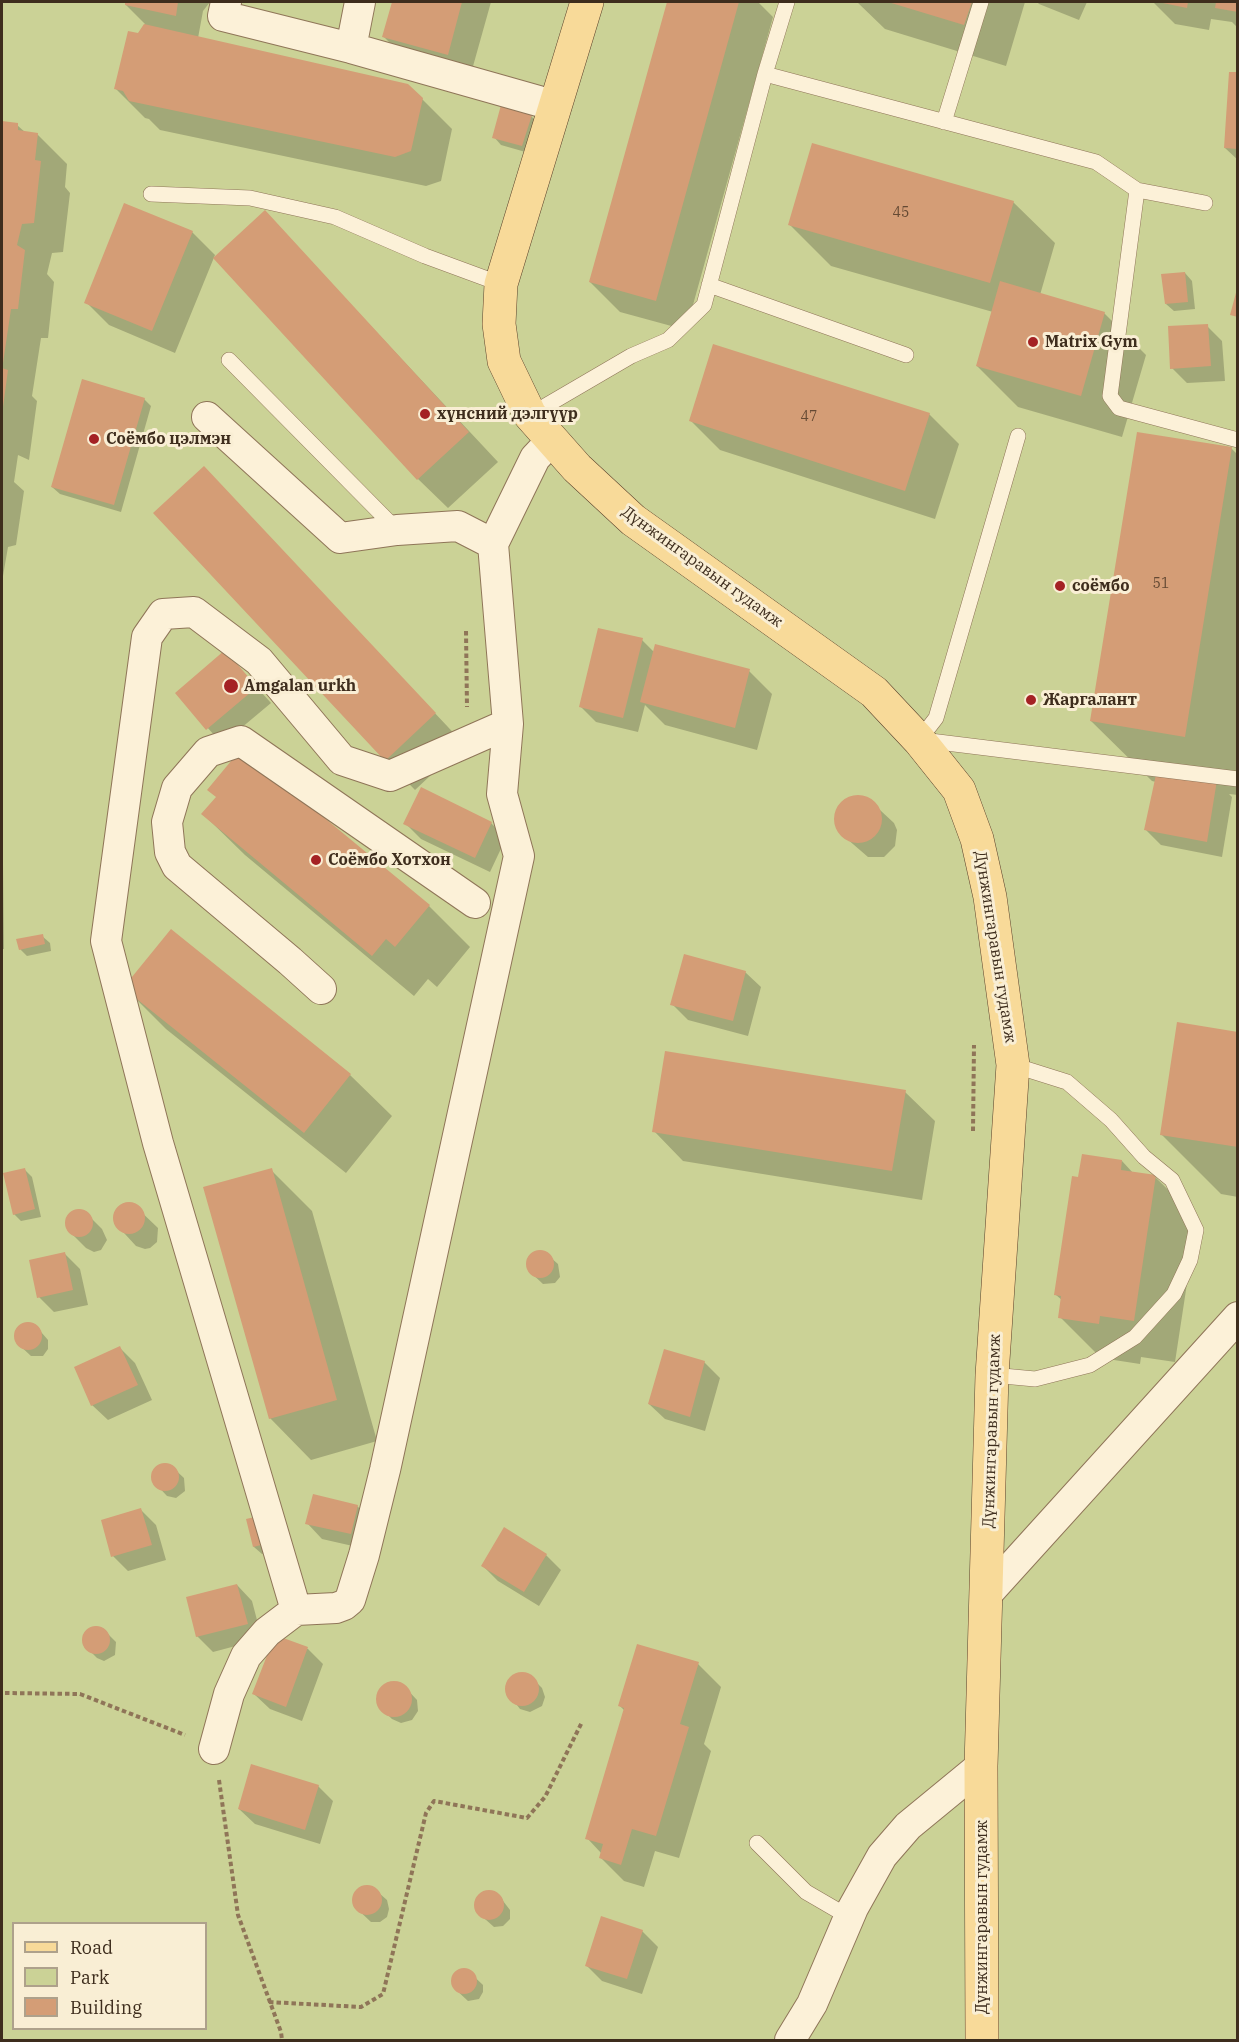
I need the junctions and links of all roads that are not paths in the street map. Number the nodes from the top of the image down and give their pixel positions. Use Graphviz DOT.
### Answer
graph roads {
  1 [pos="226,2"];
  2 [pos="360,2"];
  3 [pos="587,2"];
  4 [pos="787,2"];
  5 [pos="981,2"];
  6 [pos="351,48"];
  7 [pos="765,74"];
  8 [pos="556,106"];
  9 [pos="944,122"];
  10 [pos="1137,190"];
  11 [pos="151,194"];
  12 [pos="1205,203"];
  13 [pos="501,284"];
  14 [pos="709,285"];
  15 [pos="906,355"];
  16 [pos="229,360"];
  17 [pos="530,415"];
  18 [pos="207,417"];
  19 [pos="1018,436"];
  20 [pos="552,440"];
  21 [pos="1238,440"];
  22 [pos="397,530"];
  23 [pos="493,544"];
  24 [pos="508,724"];
  25 [pos="919,740"];
  26 [pos="1238,779"];
  27 [pos="475,903"];
  28 [pos="321,989"];
  29 [pos="1013,1065"];
  30 [pos="1238,1317"];
  31 [pos="992,1375"];
  32 [pos="987,1594"];
  33 [pos="296,1610"];
  34 [pos="214,1749"];
  35 [pos="981,1766"];
  36 [pos="757,1843"];
  37 [pos="849,1917"];
  38 [pos="790,2040"];
  39 [pos="982,2040"];
  1 -- 6 [label="street"];
  2 -- 6 [label="street"];
  3 -- 8 [label="main road, Дүнжингаравын гудамж"];
  4 -- 7 [label="lane"];
  5 -- 9 [label="lane"];
  6 -- 8 [label="street"];
  7 -- 9 [label="lane"];
  7 -- 14 [label="lane"];
  8 -- 13 [label="main road, Дүнжингаравын гудамж"];
  9 -- 10 [label="lane"];
  10 -- 12 [label="lane"];
  10 -- 21 [label="lane"];
  11 -- 13 [label="lane"];
  13 -- 17 [label="main road, Дүнжингаравын гудамж"];
  14 -- 15 [label="lane"];
  14 -- 17 [label="lane"];
  16 -- 22 [label="lane"];
  17 -- 20 [label="main road, Дүнжингаравын гудамж"];
  18 -- 22 [label="street"];
  19 -- 25 [label="lane"];
  20 -- 23 [label="street"];
  20 -- 25 [label="main road, Дүнжингаравын гудамж"];
  22 -- 23 [label="street"];
  23 -- 24 [label="street"];
  24 -- 33 [label="street"];
  24 -- 33 [label="street"];
  25 -- 26 [label="lane"];
  25 -- 29 [label="main road, Дүнжингаравын гудамж"];
  27 -- 28 [label="street"];
  29 -- 31 [label="main road, Дүнжингаравын гудамж"];
  29 -- 31 [label="lane"];
  30 -- 32 [label="street"];
  31 -- 32 [label="main road, Дүнжингаравын гудамж"];
  32 -- 35 [label="main road, Дүнжингаравын гудамж"];
  33 -- 34 [label="street"];
  35 -- 37 [label="street"];
  35 -- 39 [label="main road, Дүнжингаравын гудамж"];
  36 -- 37 [label="lane"];
  37 -- 38 [label="street"];
}
